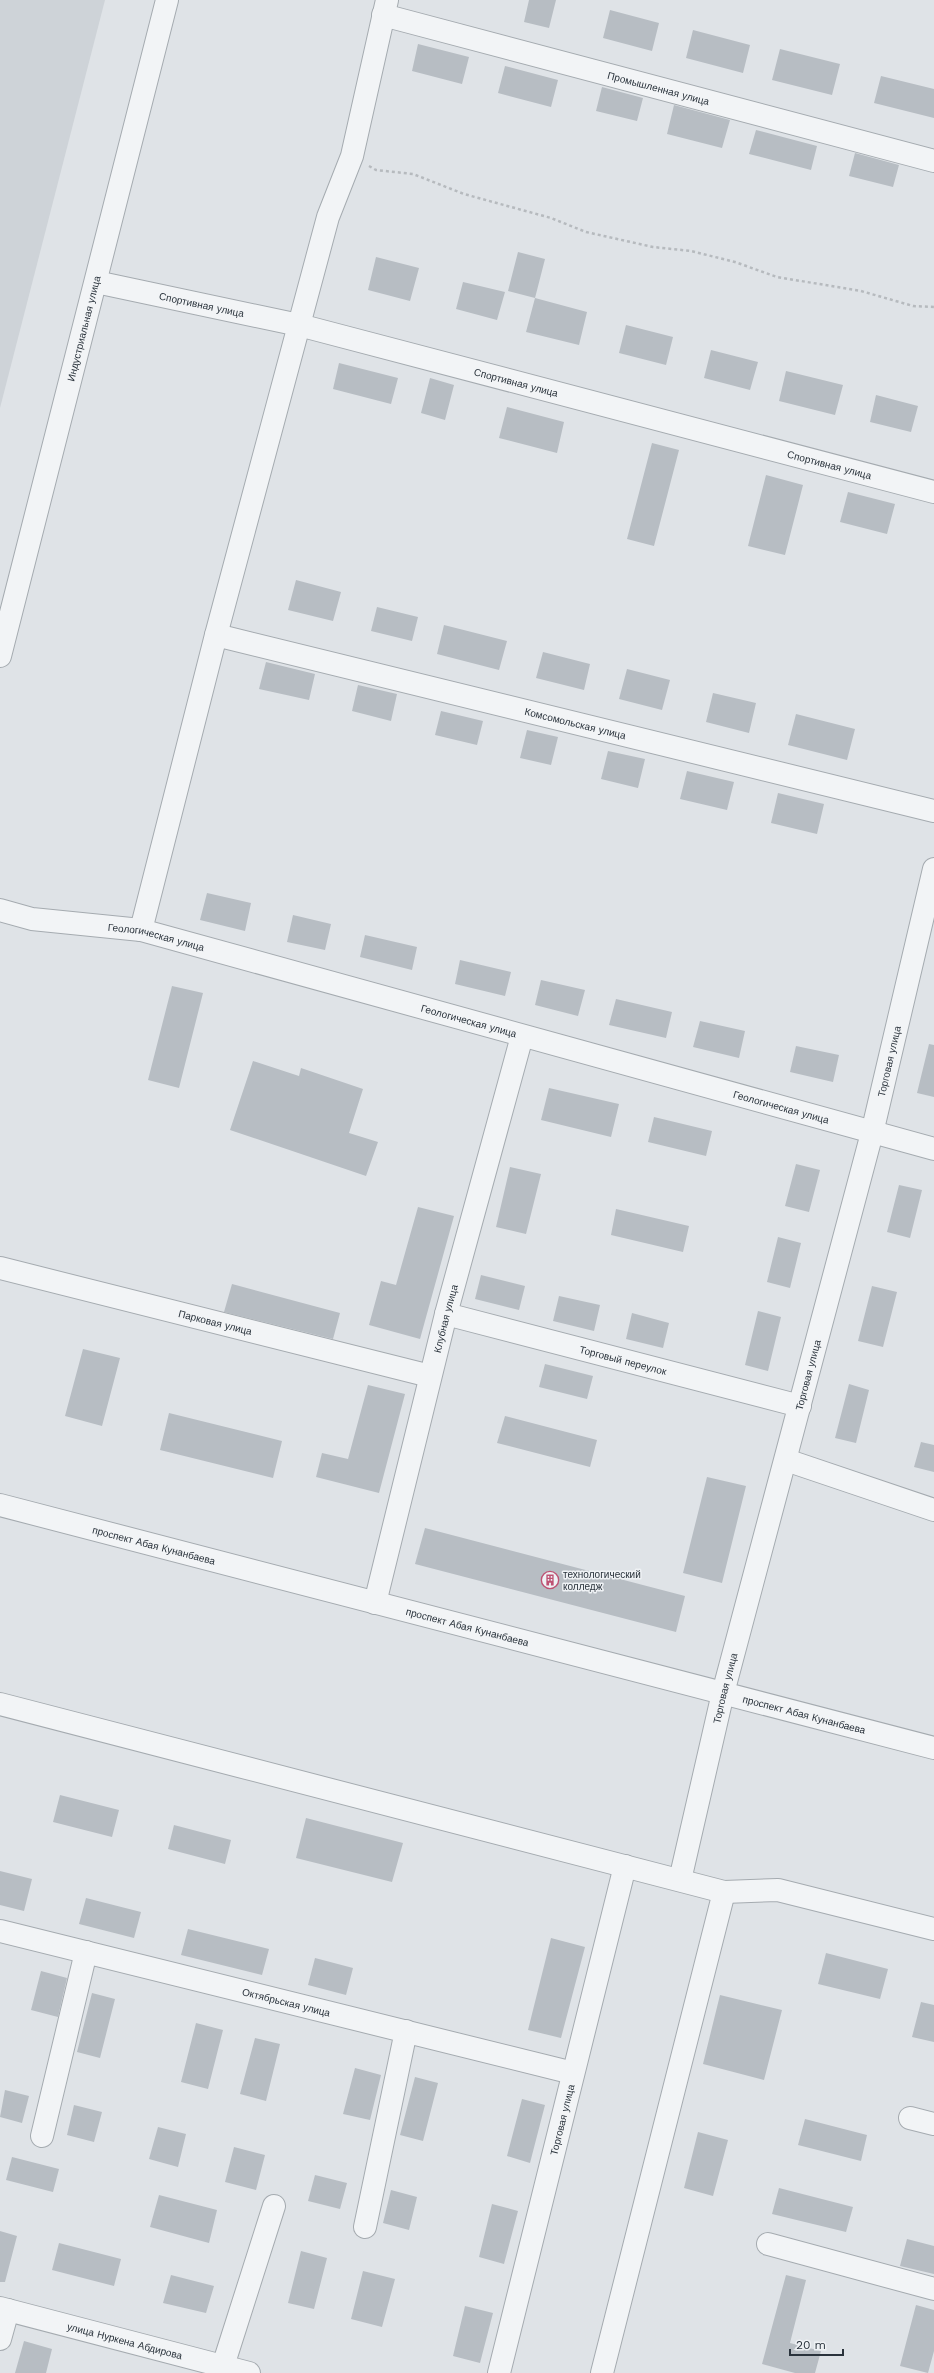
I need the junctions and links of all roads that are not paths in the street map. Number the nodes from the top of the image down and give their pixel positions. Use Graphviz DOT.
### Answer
graph roads {
  1 [pos="167,0"];
  2 [pos="385,8"];
  3 [pos="934,161"];
  4 [pos="96,282"];
  5 [pos="299,325"];
  6 [pos="934,492"];
  7 [pos="216,635"];
  8 [pos="0,656"];
  9 [pos="934,811"];
  10 [pos="934,869"];
  11 [pos="0,910"];
  12 [pos="142,930"];
  13 [pos="925,945"];
  14 [pos="522,1036"];
  15 [pos="872,1133"];
  16 [pos="934,1149"];
  17 [pos="0,1268"];
  18 [pos="446,1314"];
  19 [pos="430,1376"];
  20 [pos="800,1406"];
  21 [pos="786,1460"];
  22 [pos="0,1505"];
  23 [pos="934,1510"];
  24 [pos="375,1603"];
  25 [pos="723,1693"];
  26 [pos="0,1704"];
  27 [pos="934,1748"];
  28 [pos="625,1866"];
  29 [pos="680,1880"];
  30 [pos="724,1892"];
  31 [pos="934,1929"];
  32 [pos="0,1930"];
  33 [pos="86,1952"];
  34 [pos="406,2032"];
  35 [pos="573,2073"];
  36 [pos="910,2118"];
  37 [pos="934,2124"];
  38 [pos="42,2136"];
  39 [pos="274,2206"];
  40 [pos="365,2227"];
  41 [pos="768,2244"];
  42 [pos="934,2289"];
  43 [pos="4,2309"];
  44 [pos="0,2339"];
  45 [pos="177,2364"];
  46 [pos="223,2366"];
  47 [pos="249,2373"];
  48 [pos="499,2373"];
  49 [pos="602,2373"];
  1 -- 4 [label="street, Индустриальная улица"];
  2 -- 3 [label="street, Промышленная улица"];
  2 -- 5 [label="street"];
  4 -- 5 [label="street, Спортивная улица"];
  4 -- 8 [label="street, Индустриальная улица"];
  5 -- 6 [label="street, Спортивная улица"];
  5 -- 7 [label="street"];
  7 -- 9 [label="street, Комсомольская улица"];
  7 -- 12 [label="street"];
  10 -- 13 [label="street, Торговая улица"];
  11 -- 12 [label="street, Геологическая улица"];
  12 -- 14 [label="street, Геологическая улица"];
  13 -- 15 [label="street, Торговая улица"];
  14 -- 15 [label="street, Геологическая улица"];
  14 -- 18 [label="street, Клубная улица"];
  15 -- 16 [label="street, Геологическая улица"];
  15 -- 20 [label="street, Торговая улица"];
  17 -- 19 [label="street, Парковая улица"];
  18 -- 19 [label="street, Клубная улица"];
  18 -- 20 [label="street, Торговый переулок"];
  19 -- 24 [label="street, Клубная улица"];
  20 -- 21 [label="street, Торговая улица"];
  21 -- 23 [label="street"];
  21 -- 25 [label="street, Торговая улица"];
  22 -- 24 [label="street, проспект Абая Кунанбаева"];
  24 -- 25 [label="street, проспект Абая Кунанбаева"];
  25 -- 27 [label="street, проспект Абая Кунанбаева"];
  25 -- 29 [label="street, Торговая улица"];
  26 -- 28 [label="street"];
  28 -- 29 [label="street"];
  28 -- 35 [label="street, Торговая улица"];
  29 -- 30 [label="street"];
  30 -- 31 [label="street"];
  30 -- 49 [label="street"];
  32 -- 33 [label="street, Октябрьская улица"];
  33 -- 34 [label="street, Октябрьская улица"];
  33 -- 38 [label="street"];
  34 -- 35 [label="street, Октябрьская улица"];
  34 -- 40 [label="street"];
  35 -- 48 [label="street, Торговая улица"];
  36 -- 37 [label="street"];
  39 -- 46 [label="street"];
  41 -- 42 [label="street"];
  43 -- 44 [label="street"];
  43 -- 45 [label="street, улица Нуркена Абдирова"];
  45 -- 46 [label="street, улица Нуркена Абдирова"];
  46 -- 47 [label="street, улица Нуркена Абдирова"];
}
